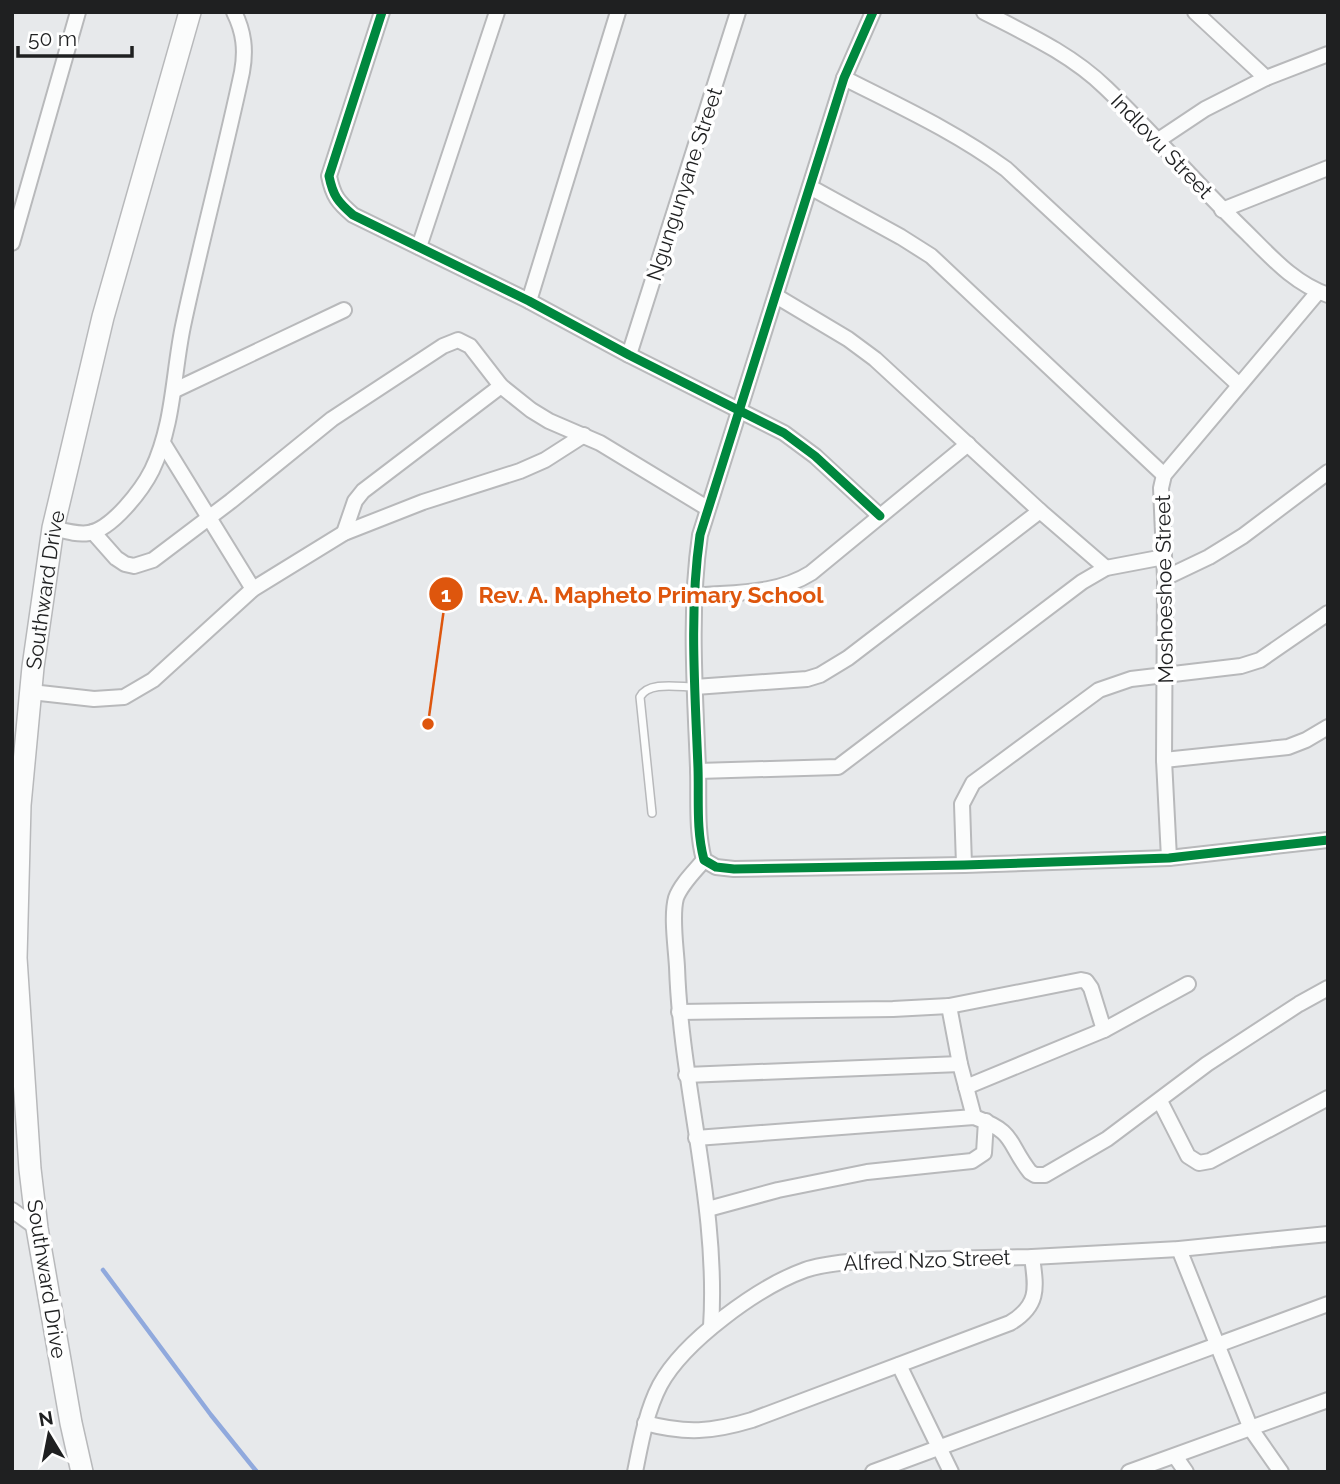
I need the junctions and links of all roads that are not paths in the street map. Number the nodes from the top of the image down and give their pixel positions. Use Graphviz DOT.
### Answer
graph roads {
  1 [pos="78,12"];
  2 [pos="190,12"];
  3 [pos="234,12"];
  4 [pos="382,12"];
  5 [pos="497,12"];
  6 [pos="618,12"];
  7 [pos="873,12"];
  8 [pos="984,12"];
  9 [pos="1195,12"];
  10 [pos="733,14"];
  11 [pos="1328,54"];
  12 [pos="844,78"];
  13 [pos="1266,79"];
  14 [pos="1157,141"];
  15 [pos="1328,168"];
  16 [pos="810,187"];
  17 [pos="1222,210"];
  18 [pos="12,243"];
  19 [pos="419,247"];
  20 [pos="1323,294"];
  21 [pos="776,296"];
  22 [pos="529,301"];
  23 [pos="344,310"];
  24 [pos="629,355"];
  25 [pos="1239,385"];
  26 [pos="501,386"];
  27 [pos="175,390"];
  28 [pos="739,412"];
  29 [pos="584,435"];
  30 [pos="163,443"];
  31 [pos="968,443"];
  32 [pos="1328,472"];
  33 [pos="1164,475"];
  34 [pos="707,508"];
  35 [pos="1040,511"];
  36 [pos="880,516"];
  37 [pos="209,517"];
  38 [pos="53,528"];
  39 [pos="93,532"];
  40 [pos="344,533"];
  41 [pos="1164,557"];
  42 [pos="1107,568"];
  43 [pos="1165,578"];
  44 [pos="253,589"];
  45 [pos="694,596"];
  46 [pos="1328,613"];
  47 [pos="1166,675"];
  48 [pos="695,687"];
  49 [pos="31,691"];
  50 [pos="1328,727"];
  51 [pos="1164,760"];
  52 [pos="698,771"];
  53 [pos="652,813"];
  54 [pos="1328,840"];
  55 [pos="1169,858"];
  56 [pos="704,860"];
  57 [pos="964,865"];
  58 [pos="1188,984"];
  59 [pos="1328,988"];
  60 [pos="950,1006"];
  61 [pos="679,1012"];
  62 [pos="1104,1030"];
  63 [pos="960,1064"];
  64 [pos="686,1075"];
  65 [pos="966,1087"];
  66 [pos="1328,1098"];
  67 [pos="1160,1101"];
  68 [pos="980,1119"];
  69 [pos="696,1138"];
  70 [pos="708,1209"];
  71 [pos="12,1210"];
  72 [pos="37,1228"];
  73 [pos="1328,1234"];
  74 [pos="1179,1249"];
  75 [pos="1032,1257"];
  76 [pos="1328,1304"];
  77 [pos="711,1327"];
  78 [pos="1216,1345"];
  79 [pos="899,1365"];
  80 [pos="1328,1400"];
  81 [pos="645,1423"];
  82 [pos="1251,1429"];
  83 [pos="939,1447"];
  84 [pos="1175,1456"];
  85 [pos="82,1472"];
  86 [pos="635,1472"];
  87 [pos="873,1472"];
  88 [pos="951,1472"];
  89 [pos="1129,1472"];
  90 [pos="1186,1472"];
  91 [pos="1281,1472"];
  1 -- 18 [label="street"];
  2 -- 38 [label="main road, Southward Drive"];
  3 -- 27 [label="street"];
  4 -- 19 [label="street"];
  5 -- 19 [label="street"];
  6 -- 22 [label="street"];
  7 -- 12 [label="street"];
  8 -- 14 [label="street, Indlovu Street"];
  9 -- 13 [label="street"];
  10 -- 24 [label="street, Ngungunyane Street"];
  11 -- 13 [label="street"];
  12 -- 16 [label="street"];
  12 -- 25 [label="street"];
  13 -- 14 [label="street"];
  14 -- 17 [label="street, Indlovu Street"];
  15 -- 17 [label="street"];
  16 -- 21 [label="street"];
  16 -- 33 [label="street"];
  17 -- 20 [label="street, Indlovu Street"];
  19 -- 22 [label="street"];
  20 -- 25 [label="street, Moshoeshoe Street"];
  21 -- 28 [label="street"];
  21 -- 31 [label="street"];
  22 -- 24 [label="street"];
  23 -- 27 [label="street"];
  24 -- 28 [label="street"];
  25 -- 33 [label="street, Moshoeshoe Street"];
  26 -- 29 [label="street"];
  26 -- 37 [label="street"];
  26 -- 40 [label="street"];
  27 -- 30 [label="street"];
  28 -- 34 [label="street"];
  28 -- 36 [label="street"];
  29 -- 34 [label="street"];
  29 -- 40 [label="street"];
  30 -- 37 [label="street"];
  30 -- 39 [label="street"];
  31 -- 35 [label="street"];
  31 -- 36 [label="street"];
  32 -- 43 [label="street"];
  33 -- 41 [label="street, Moshoeshoe Street"];
  34 -- 45 [label="street"];
  35 -- 42 [label="street"];
  35 -- 48 [label="street"];
  36 -- 45 [label="street"];
  37 -- 39 [label="street"];
  37 -- 44 [label="street"];
  38 -- 39 [label="street"];
  38 -- 49 [label="main road, Southward Drive"];
  40 -- 44 [label="street"];
  41 -- 42 [label="street"];
  41 -- 43 [label="street, Moshoeshoe Street"];
  42 -- 52 [label="street"];
  43 -- 47 [label="street, Moshoeshoe Street"];
  44 -- 49 [label="street"];
  45 -- 48 [label="street"];
  46 -- 47 [label="street"];
  47 -- 51 [label="street, Moshoeshoe Street"];
  47 -- 57 [label="street"];
  48 -- 52 [label="street"];
  48 -- 53 [label="lane"];
  49 -- 72 [label="main road, Southward Drive"];
  50 -- 51 [label="street"];
  51 -- 55 [label="street, Moshoeshoe Street"];
  52 -- 56 [label="street"];
  54 -- 55 [label="street"];
  55 -- 57 [label="street"];
  56 -- 57 [label="street"];
  56 -- 61 [label="street"];
  58 -- 62 [label="street"];
  59 -- 67 [label="street"];
  60 -- 61 [label="street"];
  60 -- 62 [label="street"];
  60 -- 63 [label="street"];
  61 -- 64 [label="street"];
  62 -- 65 [label="street"];
  63 -- 64 [label="street"];
  63 -- 65 [label="street"];
  64 -- 69 [label="street"];
  65 -- 68 [label="street"];
  66 -- 67 [label="street"];
  67 -- 68 [label="street"];
  68 -- 69 [label="street"];
  68 -- 70 [label="street"];
  69 -- 70 [label="street"];
  70 -- 77 [label="street"];
  71 -- 72 [label="street"];
  72 -- 85 [label="main road, Southward Drive"];
  73 -- 74 [label="street, Alfred Nzo Street"];
  74 -- 75 [label="street, Alfred Nzo Street"];
  74 -- 78 [label="street"];
  75 -- 77 [label="street, Alfred Nzo Street"];
  75 -- 79 [label="street"];
  76 -- 78 [label="street"];
  77 -- 81 [label="street, Alfred Nzo Street"];
  78 -- 82 [label="street"];
  78 -- 83 [label="street"];
  79 -- 81 [label="street"];
  79 -- 83 [label="street"];
  80 -- 82 [label="street"];
  81 -- 86 [label="street, Alfred Nzo Street"];
  82 -- 84 [label="street"];
  82 -- 91 [label="street"];
  83 -- 87 [label="street"];
  83 -- 88 [label="street"];
  84 -- 89 [label="street"];
  84 -- 90 [label="street"];
}
